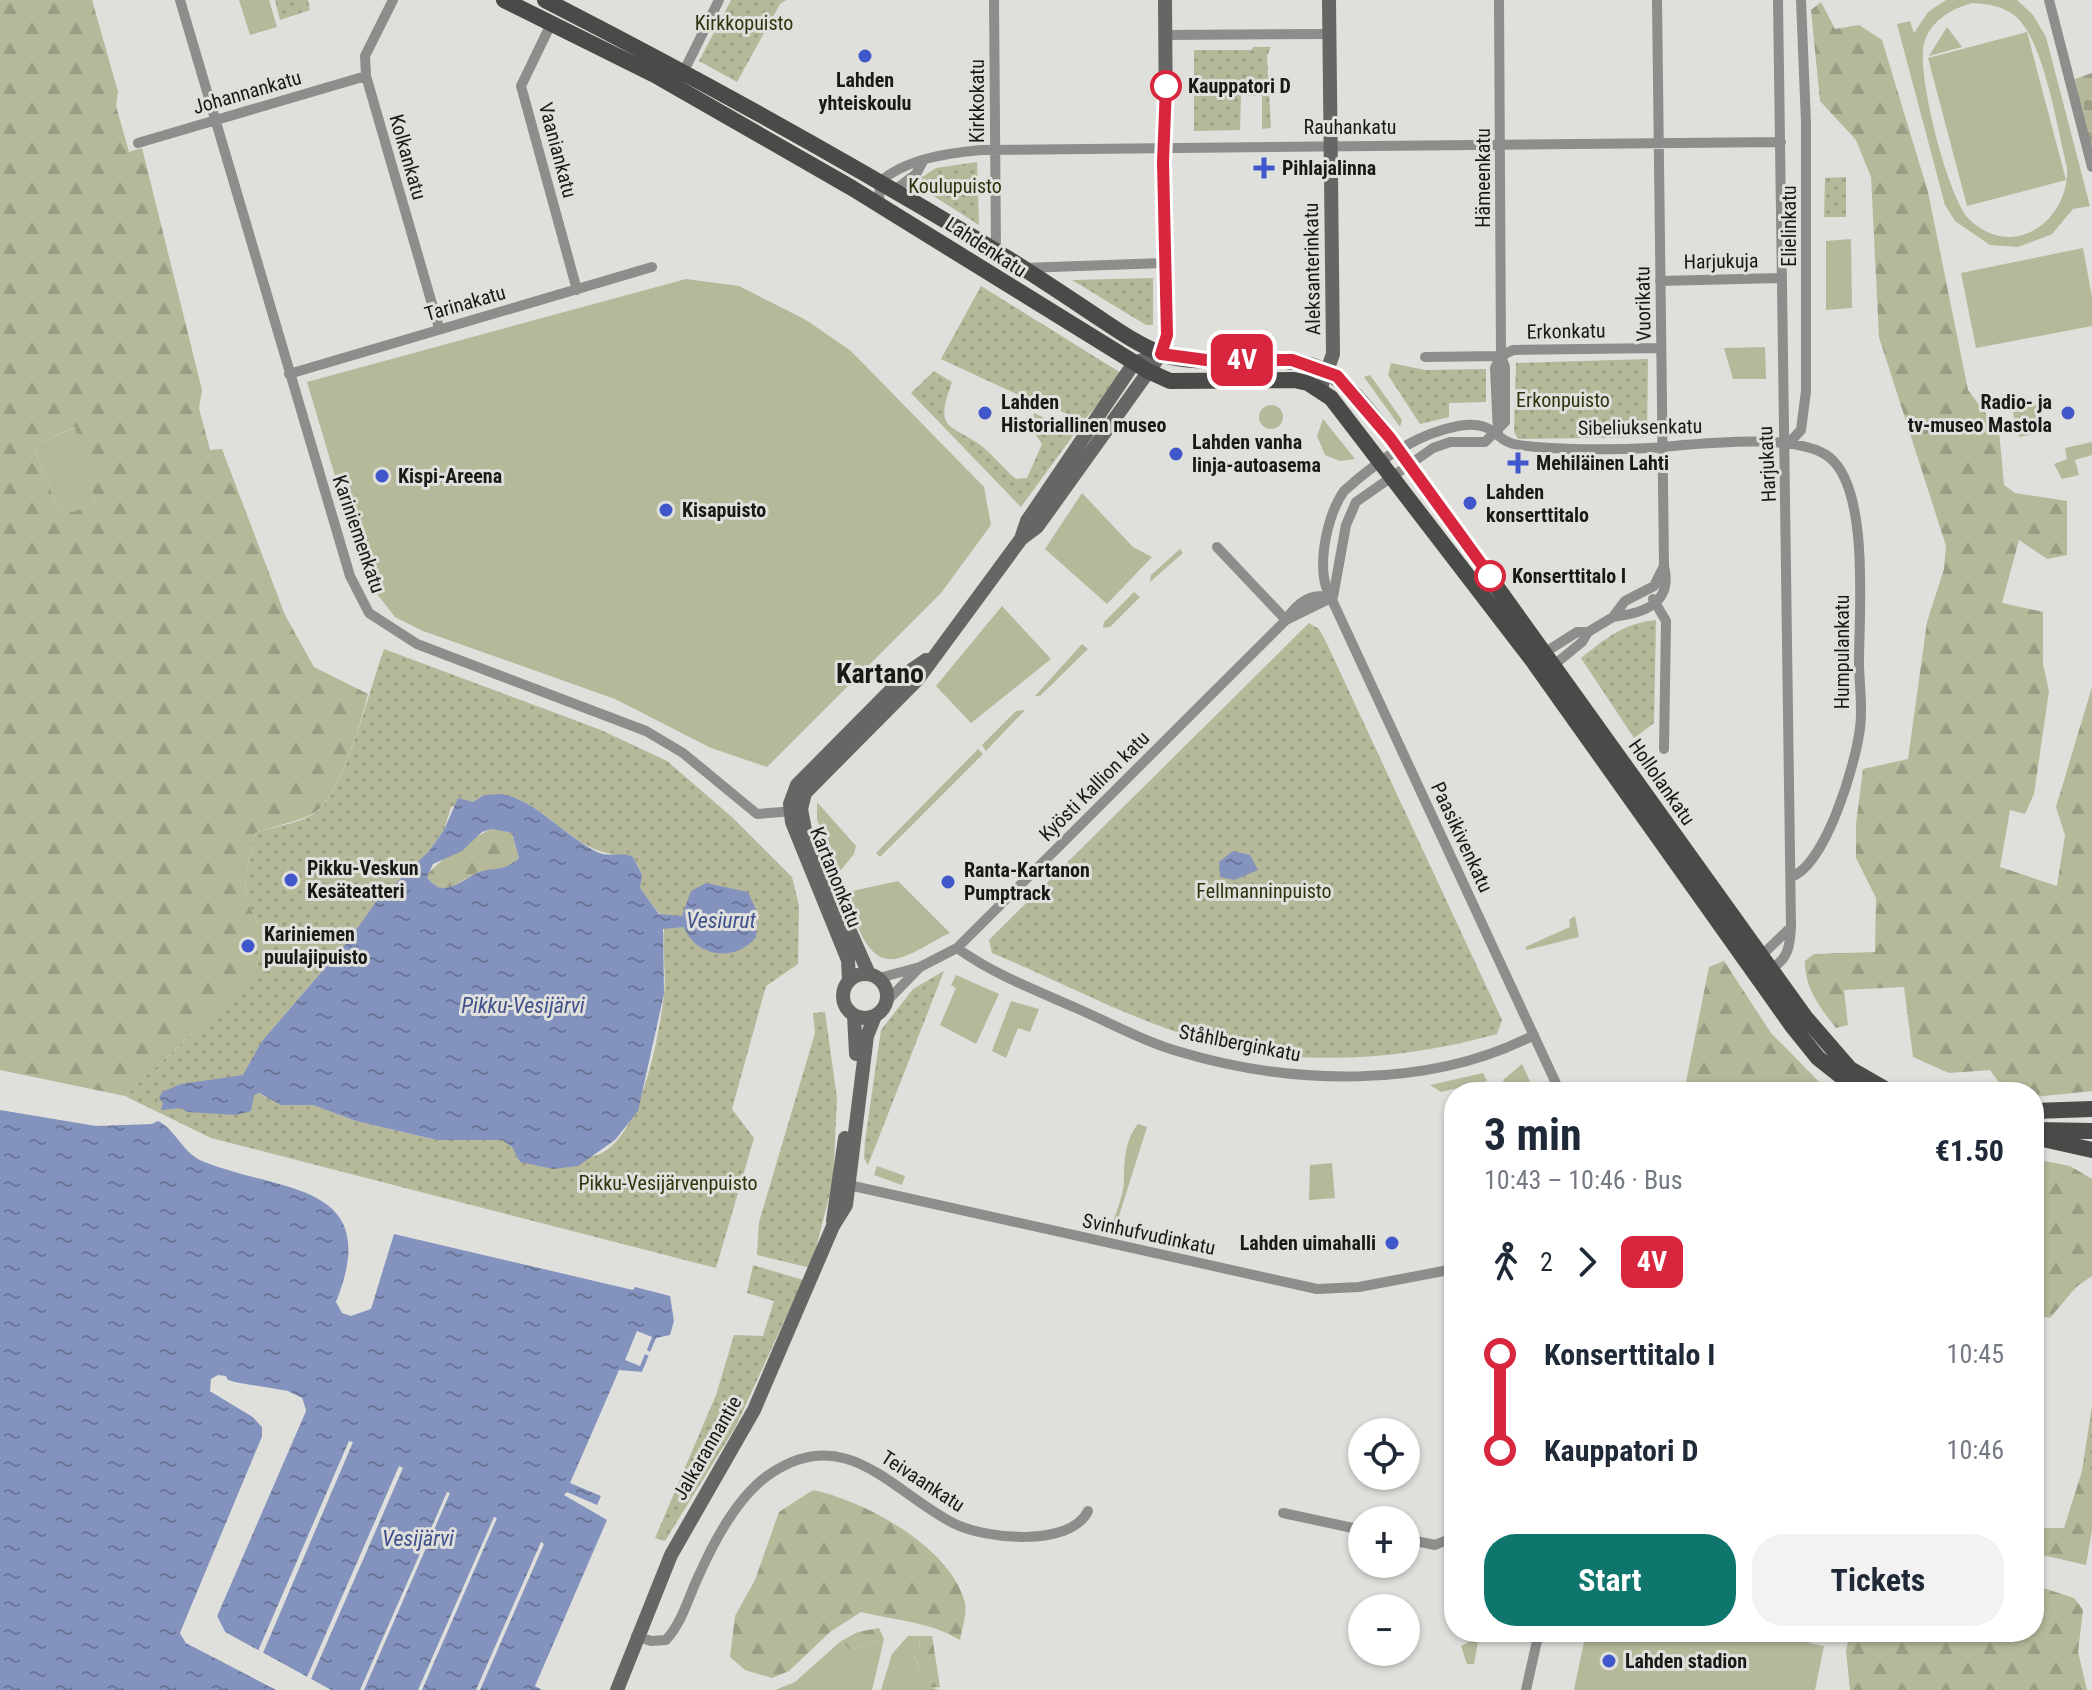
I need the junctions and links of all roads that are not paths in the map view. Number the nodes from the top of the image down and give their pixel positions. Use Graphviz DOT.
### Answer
graph roads {
  1 [pos="180,0"];
  2 [pos="393,0"];
  3 [pos="504,0"];
  4 [pos="545,0"];
  5 [pos="719,0"];
  6 [pos="994,0"];
  7 [pos="1165,0"];
  8 [pos="1329,0"];
  9 [pos="1499,0"];
  10 [pos="1657,0"];
  11 [pos="1778,0"];
  12 [pos="1801,0"];
  13 [pos="2049,0"];
  14 [pos="551,24"];
  15 [pos="1329,34"];
  16 [pos="1166,35"];
  17 [pos="684,71"];
  18 [pos="366,76"];
  19 [pos="677,87"];
  20 [pos="217,119"];
  21 [pos="1781,142"];
  22 [pos="138,143"];
  23 [pos="1330,145"];
  24 [pos="1500,145"];
  25 [pos="1659,145"];
  26 [pos="1164,147"];
  27 [pos="995,150"];
  28 [pos="922,163"];
  29 [pos="2092,167"];
  30 [pos="888,186"];
  31 [pos="879,203"];
  32 [pos="996,251"];
  33 [pos="1164,263"];
  34 [pos="652,267"];
  35 [pos="1023,268"];
  36 [pos="1782,278"];
  37 [pos="1660,281"];
  38 [pos="577,290"];
  39 [pos="439,328"];
  40 [pos="1661,348"];
  41 [pos="1161,354"];
  42 [pos="1501,356"];
  43 [pos="1425,357"];
  44 [pos="1141,367"];
  45 [pos="1328,371"];
  46 [pos="289,374"];
  47 [pos="1320,390"];
  48 [pos="1498,433"];
  49 [pos="1394,443"];
  50 [pos="1787,445"];
  51 [pos="1662,446"];
  52 [pos="1381,463"];
  53 [pos="1414,470"];
  54 [pos="1392,477"];
  55 [pos="1217,547"];
  56 [pos="1664,566"];
  57 [pos="1647,590"];
  58 [pos="1333,597"];
  59 [pos="1656,602"];
  60 [pos="1613,617"];
  61 [pos="1286,620"];
  62 [pos="933,656"];
  63 [pos="1544,663"];
  64 [pos="1664,749"];
  65 [pos="795,810"];
  66 [pos="1791,877"];
  67 [pos="1791,927"];
  68 [pos="957,948"];
  69 [pos="1761,953"];
  70 [pos="920,967"];
  71 [pos="1772,969"];
  72 [pos="1754,970"];
  73 [pos="874,976"];
  74 [pos="849,980"];
  75 [pos="886,1002"];
  76 [pos="854,1015"];
  77 [pos="875,1016"];
  78 [pos="1534,1035"];
  79 [pos="1555,1082"];
  80 [pos="1860,1082"];
  81 [pos="1865,1082"];
  82 [pos="2092,1109"];
  83 [pos="2044,1111"];
  84 [pos="2044,1130"];
  85 [pos="2092,1131"];
  86 [pos="2044,1139"];
  87 [pos="2092,1150"];
  88 [pos="844,1184"];
  89 [pos="1444,1271"];
  90 [pos="1088,1511"];
  91 [pos="1283,1513"];
  92 [pos="1348,1527"];
  93 [pos="1444,1541"];
  94 [pos="1420,1542"];
  95 [pos="636,1636"];
  96 [pos="1537,1642"];
  97 [pos="617,1690"];
  98 [pos="1526,1690"];
  1 -- 20 [label="street, Kariniemenkatu"];
  2 -- 18 [label="street, Kolkankatu"];
  3 -- 14 [label="main road, Lahdenkatu"];
  4 -- 17 [label="main road, Lahdenkatu"];
  5 -- 17 [label="street"];
  6 -- 27 [label="street, Kirkkokatu"];
  7 -- 16 [label="main road"];
  8 -- 15 [label="main road, Aleksanterinkatu"];
  9 -- 24 [label="street, Hämeenkatu"];
  10 -- 25 [label="street, Vuorikatu"];
  11 -- 21 [label="street, Harjukatu"];
  12 -- 50 [label="street, Elielinkatu"];
  13 -- 29 [label="street"];
  14 -- 19 [label="main road, Lahdenkatu"];
  14 -- 38 [label="street, Vaaniankatu"];
  15 -- 16 [label="street"];
  15 -- 23 [label="main road, Aleksanterinkatu"];
  16 -- 26 [label="main road"];
  17 -- 19 [label="street"];
  17 -- 30 [label="main road, Lahdenkatu"];
  18 -- 20 [label="street, Johannankatu"];
  18 -- 39 [label="street, Kolkankatu"];
  19 -- 31 [label="main road, Lahdenkatu"];
  20 -- 22 [label="street, Johannankatu"];
  20 -- 46 [label="street, Kariniemenkatu"];
  21 -- 25 [label="street, Rauhankatu"];
  21 -- 36 [label="street, Harjukatu"];
  23 -- 24 [label="street, Rauhankatu"];
  23 -- 26 [label="street, Rauhankatu"];
  23 -- 45 [label="main road, Aleksanterinkatu"];
  24 -- 25 [label="street, Rauhankatu"];
  24 -- 42 [label="street, Hämeenkatu"];
  25 -- 37 [label="street, Vuorikatu"];
  26 -- 27 [label="street, Rauhankatu"];
  26 -- 33 [label="main road"];
  27 -- 28 [label="street, Rauhankatu"];
  27 -- 32 [label="street, Kirkkokatu"];
  28 -- 30 [label="street, Rauhankatu"];
  28 -- 30 [label="street, Rauhankatu"];
  30 -- 31 [label="street, Rauhankatu"];
  30 -- 32 [label="main road, Lahdenkatu"];
  31 -- 44 [label="main road, Lahdenkatu"];
  32 -- 35 [label="main road, Lahdenkatu"];
  33 -- 35 [label="street"];
  33 -- 41 [label="main road"];
  34 -- 38 [label="street, Tarinakatu"];
  35 -- 41 [label="main road, Lahdenkatu"];
  36 -- 37 [label="street, Harjukuja"];
  36 -- 50 [label="street, Harjukatu"];
  37 -- 40 [label="street, Vuorikatu"];
  38 -- 39 [label="street, Tarinakatu"];
  39 -- 46 [label="street, Tarinakatu"];
  40 -- 42 [label="street, Erkonkatu"];
  40 -- 51 [label="street, Vuorikatu"];
  41 -- 44 [label="main road, Kartanonkatu"];
  41 -- 45 [label="main road, Lahdenkatu"];
  42 -- 43 [label="street, Erkonkatu"];
  42 -- 48 [label="street, Hämeenkatu"];
  44 -- 47 [label="main road, Lahdenkatu"];
  44 -- 62 [label="main road, Kartanonkatu"];
  45 -- 47 [label="main road, Aleksanterinkatu"];
  45 -- 49 [label="main road"];
  46 -- 65 [label="street, Kariniemenkatu"];
  47 -- 52 [label="main road"];
  48 -- 49 [label="street, Sibeliuksenkatu"];
  48 -- 51 [label="street, Sibeliuksenkatu"];
  48 -- 53 [label="street"];
  49 -- 52 [label="street, Sibeliuksenkatu"];
  49 -- 53 [label="main road, Hollolankatu"];
  50 -- 51 [label="street, Sibeliuksenkatu"];
  50 -- 66 [label="street, Harjukatu"];
  50 -- 66 [label="street, Humpulankatu"];
  51 -- 56 [label="street, Vuorikatu"];
  52 -- 54 [label="main road"];
  52 -- 58 [label="street, Paasikivenkatu"];
  53 -- 54 [label="street"];
  53 -- 63 [label="main road, Hollolankatu"];
  54 -- 58 [label="street"];
  54 -- 63 [label="main road, Hollolankatu"];
  55 -- 61 [label="street"];
  56 -- 57 [label="street"];
  56 -- 59 [label="street, Vuorikatu"];
  57 -- 59 [label="street, Vuorikatu"];
  57 -- 60 [label="street"];
  58 -- 61 [label="street, Kyösti Kallion katu"];
  58 -- 78 [label="street, Paasikivenkatu"];
  59 -- 60 [label="street"];
  59 -- 64 [label="street, Vuorikatu"];
  60 -- 63 [label="street"];
  61 -- 68 [label="street, Kyösti Kallion katu"];
  62 -- 65 [label="main road, Kartanonkatu"];
  62 -- 65 [label="main road, Kartanonkatu"];
  63 -- 69 [label="main road, Hollolankatu"];
  63 -- 72 [label="main road, Hollolankatu"];
  65 -- 73 [label="main road, Kartanonkatu"];
  65 -- 74 [label="main road, Kartanonkatu"];
  66 -- 67 [label="street, Harjukatu"];
  67 -- 69 [label="street"];
  67 -- 71 [label="street, Harjukatu"];
  68 -- 70 [label="street, Kyösti Kallion katu"];
  68 -- 78 [label="street, Ståhlberginkatu"];
  69 -- 71 [label="main road, Hollolankatu"];
  69 -- 72 [label="street"];
  70 -- 73 [label="street, Kyösti Kallion katu"];
  70 -- 75 [label="street, Kyösti Kallion katu"];
  71 -- 72 [label="street"];
  71 -- 81 [label="main road, Hollolankatu"];
  72 -- 80 [label="main road, Hollolankatu"];
  73 -- 74 [label="main road"];
  73 -- 75 [label="main road"];
  74 -- 76 [label="main road"];
  75 -- 77 [label="main road"];
  76 -- 77 [label="main road"];
  76 -- 88 [label="main road, Jalkarannantie"];
  77 -- 88 [label="main road, Jalkarannantie"];
  78 -- 79 [label="street, Paasikivenkatu"];
  82 -- 83 [label="main road"];
  84 -- 85 [label="main road"];
  86 -- 87 [label="main road"];
  88 -- 89 [label="street, Svinhufvudinkatu"];
  88 -- 95 [label="main road, Jalkarannantie"];
  90 -- 95 [label="street, Teivaankatu"];
  91 -- 92 [label="street"];
  93 -- 94 [label="street"];
  95 -- 97 [label="main road, Jalkarannantie"];
  96 -- 98 [label="street"];
}
